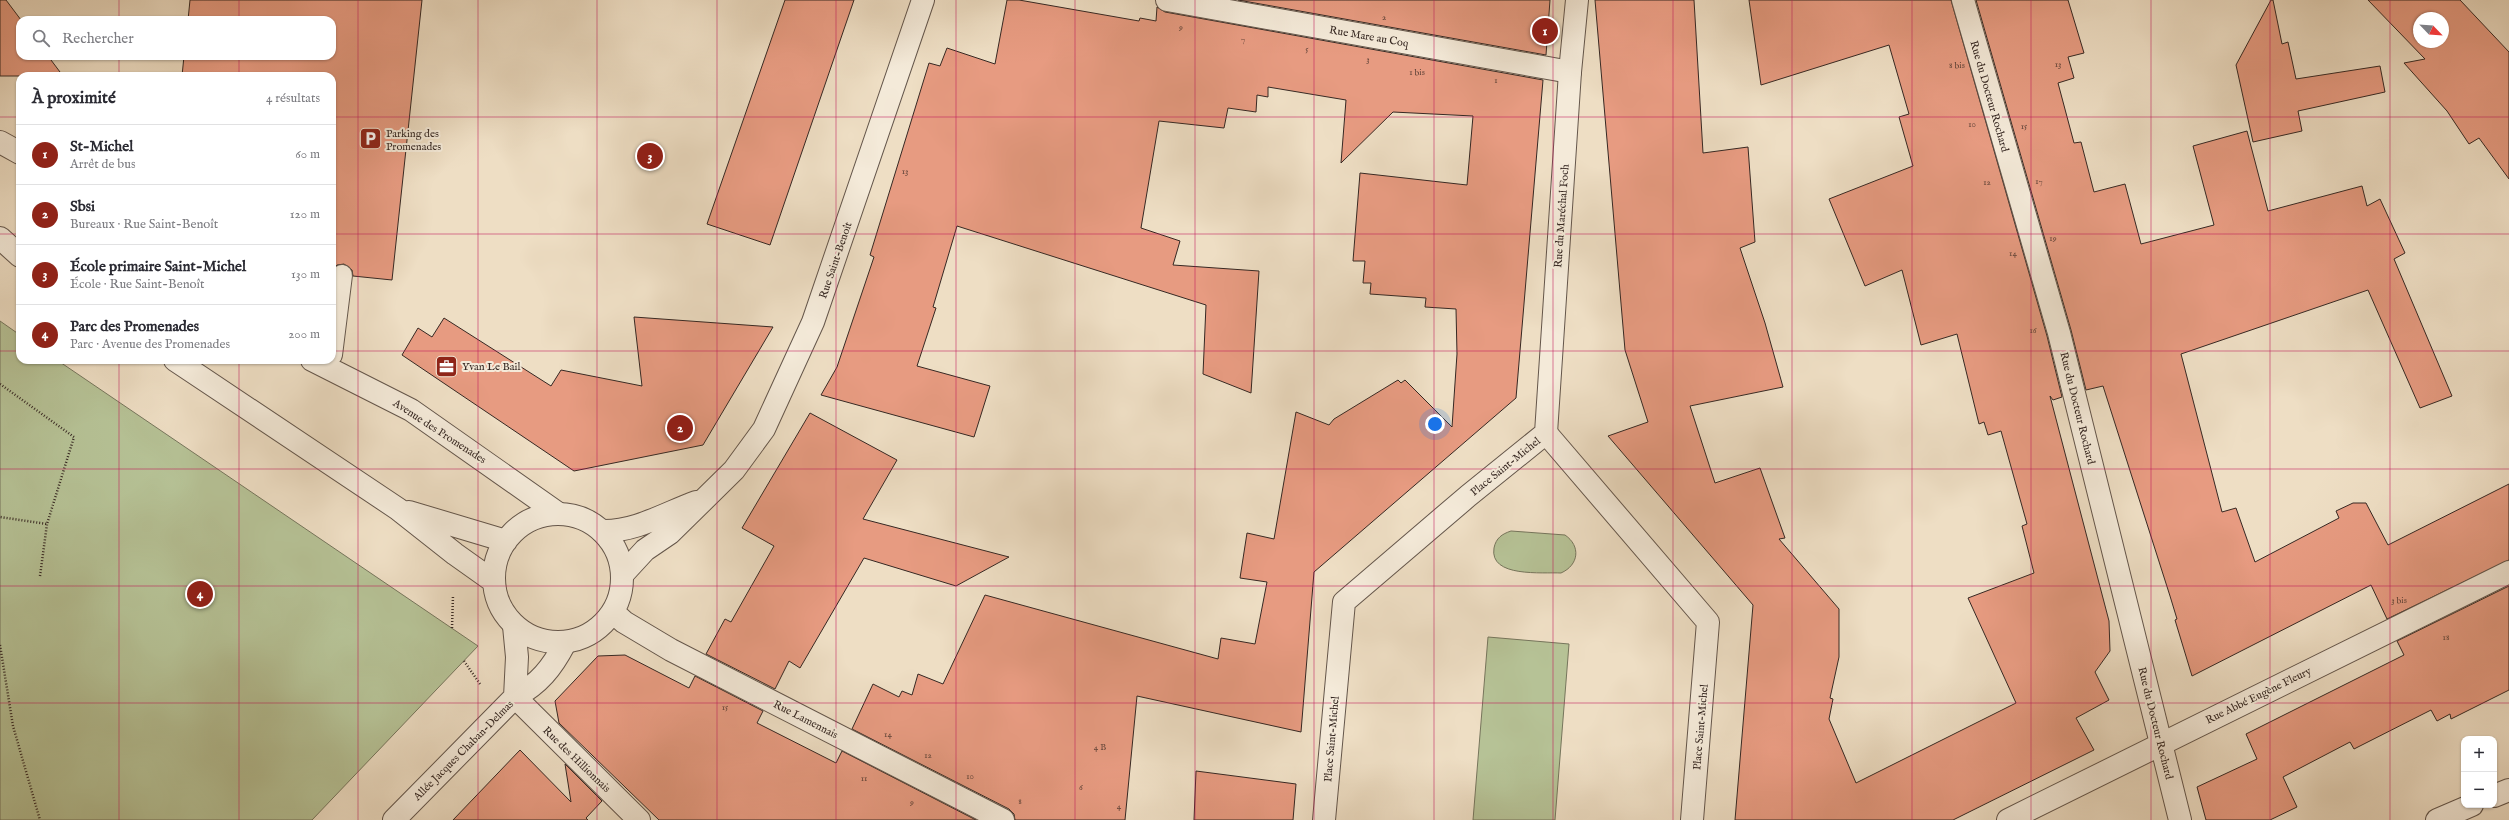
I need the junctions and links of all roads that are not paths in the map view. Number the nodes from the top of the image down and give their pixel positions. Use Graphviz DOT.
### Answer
graph roads {
  1 [pos="924,0"];
  2 [pos="1167,0"];
  3 [pos="1577,0"];
  4 [pos="1962,0"];
  5 [pos="1570,72"];
  6 [pos="0,142"];
  7 [pos="16,151"];
  8 [pos="0,238"];
  9 [pos="0,251"];
  10 [pos="16,253"];
  11 [pos="16,256"];
  12 [pos="342,275"];
  13 [pos="336,309"];
  14 [pos="181,364"];
  15 [pos="332,364"];
  16 [pos="1546,433"];
  17 [pos="705,498"];
  18 [pos="398,509"];
  19 [pos="559,514"];
  20 [pos="602,531"];
  21 [pos="506,541"];
  22 [pos="2509,572"];
  23 [pos="622,575"];
  24 [pos="493,581"];
  25 [pos="613,612"];
  26 [pos="514,626"];
  27 [pos="565,643"];
  28 [pos="515,697"];
  29 [pos="2162,745"];
  30 [pos="2509,790"];
  31 [pos="2497,795"];
  32 [pos="2465,808"];
  33 [pos="394,820"];
  34 [pos="640,820"];
  35 [pos="1004,820"];
  36 [pos="1324,820"];
  37 [pos="1692,820"];
  38 [pos="2008,820"];
  39 [pos="2180,820"];
  40 [pos="2436,820"];
  1 -- 17 [label="street, Rue Saint-Benoît"];
  2 -- 5 [label="street, Rue Mare au Coq"];
  3 -- 5 [label="street, Rue du Maréchal Foch"];
  4 -- 29 [label="street, Rue du Docteur Rochard"];
  5 -- 16 [label="street, Rue du Maréchal Foch"];
  6 -- 7 [label="street"];
  8 -- 10 [label="street"];
  9 -- 11 [label="street"];
  12 -- 13 [label="lane"];
  14 -- 18 [label="street"];
  15 -- 19 [label="street, Avenue des Promenades"];
  16 -- 36 [label="street, Place Saint-Michel"];
  16 -- 37 [label="street, Place Saint-Michel"];
  17 -- 20 [label="street, Rue Saint-Benoît"];
  17 -- 23 [label="street, Rue Saint-Benoît"];
  18 -- 21 [label="street"];
  18 -- 24 [label="street"];
  19 -- 20 [label="street, Avenue des Promenades"];
  19 -- 21 [label="street, Avenue des Promenades"];
  20 -- 23 [label="street, Avenue des Promenades"];
  21 -- 24 [label="street, Avenue des Promenades"];
  22 -- 29 [label="street, Rue Abbé Eugène Fleury"];
  23 -- 25 [label="street, Avenue des Promenades"];
  24 -- 26 [label="street, Avenue des Promenades"];
  25 -- 27 [label="street, Avenue des Promenades"];
  25 -- 35 [label="street, Rue Lamennais"];
  26 -- 27 [label="street, Avenue des Promenades"];
  26 -- 28 [label="street, Allée Jacques Chaban-Delmas"];
  27 -- 28 [label="street, Allée Jacques Chaban-Delmas"];
  28 -- 33 [label="street, Allée Jacques Chaban-Delmas"];
  28 -- 34 [label="street, Rue des Hillionnais"];
  29 -- 38 [label="street, Rue Abbé Eugène Fleury"];
  29 -- 39 [label="street, Rue du Docteur Rochard"];
  30 -- 31 [label="street"];
  32 -- 40 [label="street"];
}
